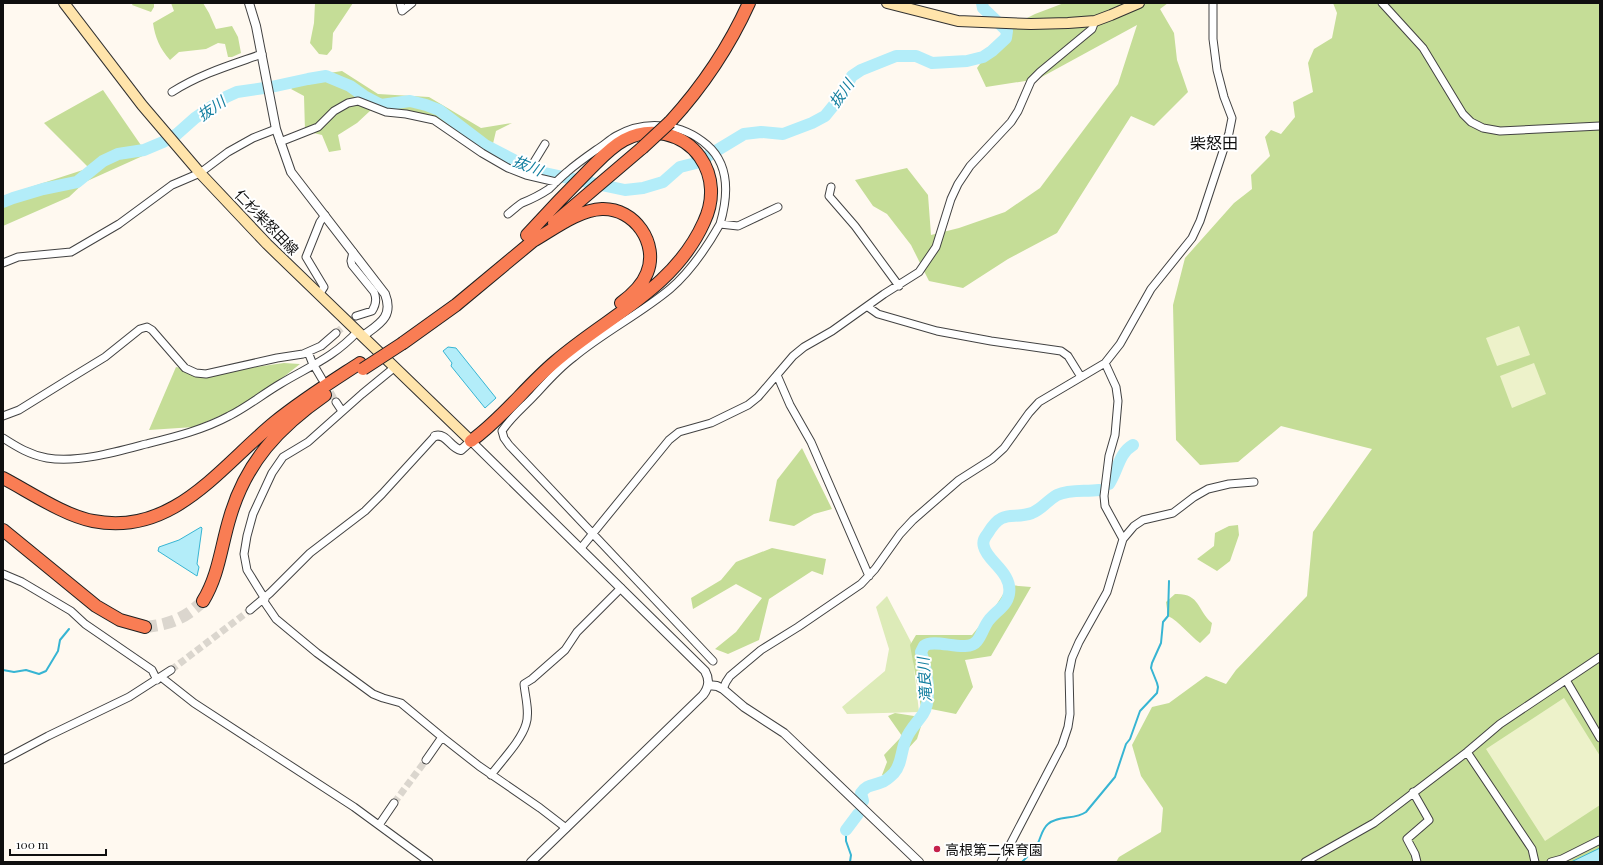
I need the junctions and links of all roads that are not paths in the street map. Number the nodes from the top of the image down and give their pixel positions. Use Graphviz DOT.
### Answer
graph roads {
  1 [pos="64,3"];
  2 [pos="249,3"];
  3 [pos="400,3"];
  4 [pos="412,3"];
  5 [pos="742,3"];
  6 [pos="749,3"];
  7 [pos="887,3"];
  8 [pos="1139,3"];
  9 [pos="1213,3"];
  10 [pos="1382,3"];
  11 [pos="1095,20"];
  12 [pos="262,54"];
  13 [pos="172,92"];
  14 [pos="668,120"];
  15 [pos="1600,126"];
  16 [pos="276,128"];
  17 [pos="280,142"];
  18 [pos="545,144"];
  19 [pos="527,172"];
  20 [pos="200,173"];
  21 [pos="556,182"];
  22 [pos="831,187"];
  23 [pos="570,200"];
  24 [pos="778,207"];
  25 [pos="508,214"];
  26 [pos="325,215"];
  27 [pos="720,224"];
  28 [pos="530,238"];
  29 [pos="353,252"];
  30 [pos="3,263"];
  31 [pos="899,286"];
  32 [pos="320,295"];
  33 [pos="868,307"];
  34 [pos="356,316"];
  35 [pos="336,333"];
  36 [pos="360,334"];
  37 [pos="308,352"];
  38 [pos="1105,363"];
  39 [pos="314,365"];
  40 [pos="361,366"];
  41 [pos="395,367"];
  42 [pos="777,375"];
  43 [pos="1081,378"];
  44 [pos="322,379"];
  45 [pos="336,402"];
  46 [pos="342,411"];
  47 [pos="3,416"];
  48 [pos="435,436"];
  49 [pos="3,438"];
  50 [pos="471,441"];
  51 [pos="3,478"];
  52 [pos="1254,482"];
  53 [pos="3,530"];
  54 [pos="593,535"];
  55 [pos="1123,539"];
  56 [pos="581,548"];
  57 [pos="3,574"];
  58 [pos="869,576"];
  59 [pos="621,588"];
  60 [pos="264,599"];
  61 [pos="203,601"];
  62 [pos="250,610"];
  63 [pos="145,627"];
  64 [pos="1600,657"];
  65 [pos="713,661"];
  66 [pos="171,670"];
  67 [pos="159,678"];
  68 [pos="1566,680"];
  69 [pos="708,685"];
  70 [pos="723,689"];
  71 [pos="442,737"];
  72 [pos="1600,738"];
  73 [pos="1466,752"];
  74 [pos="3,760"];
  75 [pos="426,760"];
  76 [pos="491,775"];
  77 [pos="1413,792"];
  78 [pos="394,803"];
  79 [pos="379,825"];
  80 [pos="566,828"];
  81 [pos="1600,840"];
  82 [pos="429,862"];
  83 [pos="531,862"];
  84 [pos="919,862"];
  85 [pos="1001,862"];
  86 [pos="1305,862"];
  87 [pos="1417,862"];
  88 [pos="1535,862"];
  89 [pos="1551,862"];
  1 -- 20 [label="main road, 仁杉柴怒田線"];
  2 -- 12 [label="street"];
  3 -- 4 [label="street"];
  5 -- 14 [label="highway"];
  6 -- 14 [label="highway"];
  7 -- 11 [label="main road"];
  8 -- 11 [label="main road"];
  9 -- 38 [label="street"];
  10 -- 15 [label="street"];
  11 -- 31 [label="street"];
  12 -- 13 [label="street"];
  12 -- 16 [label="street"];
  14 -- 23 [label="highway"];
  16 -- 17 [label="street"];
  16 -- 20 [label="street"];
  17 -- 19 [label="street"];
  17 -- 26 [label="street"];
  18 -- 19 [label="street"];
  19 -- 21 [label="street"];
  20 -- 30 [label="street"];
  20 -- 32 [label="main road, 仁杉柴怒田線"];
  21 -- 25 [label="street"];
  21 -- 27 [label="street"];
  22 -- 31 [label="street"];
  23 -- 28 [label="highway"];
  23 -- 50 [label="highway"];
  24 -- 27 [label="street"];
  26 -- 29 [label="street"];
  26 -- 32 [label="street"];
  27 -- 54 [label="street"];
  28 -- 40 [label="highway, bridge"];
  28 -- 50 [label="highway"];
  29 -- 34 [label="street"];
  29 -- 36 [label="street"];
  31 -- 33 [label="street"];
  32 -- 36 [label="main road, 仁杉柴怒田線"];
  33 -- 42 [label="street"];
  33 -- 43 [label="street"];
  35 -- 37 [label="street"];
  36 -- 39 [label="street"];
  36 -- 41 [label="main road, 仁杉柴怒田線"];
  37 -- 39 [label="street"];
  37 -- 47 [label="street"];
  38 -- 43 [label="street"];
  38 -- 55 [label="street"];
  39 -- 44 [label="street"];
  39 -- 49 [label="street"];
  40 -- 51 [label="highway"];
  40 -- 61 [label="highway"];
  41 -- 46 [label="street"];
  41 -- 50 [label="main road, 仁杉柴怒田線"];
  42 -- 54 [label="street"];
  42 -- 58 [label="street"];
  43 -- 58 [label="street"];
  45 -- 46 [label="street"];
  46 -- 60 [label="street"];
  48 -- 50 [label="street"];
  48 -- 60 [label="street"];
  50 -- 56 [label="street"];
  52 -- 55 [label="street"];
  53 -- 63 [label="highway"];
  54 -- 56 [label="street"];
  54 -- 65 [label="street"];
  55 -- 85 [label="street"];
  56 -- 59 [label="street"];
  57 -- 67 [label="street"];
  58 -- 70 [label="street"];
  59 -- 69 [label="street"];
  59 -- 76 [label="street"];
  60 -- 62 [label="street"];
  60 -- 71 [label="street"];
  64 -- 68 [label="street"];
  66 -- 67 [label="street"];
  67 -- 74 [label="street"];
  67 -- 79 [label="street"];
  68 -- 72 [label="street"];
  68 -- 73 [label="street"];
  69 -- 70 [label="street"];
  69 -- 80 [label="street"];
  70 -- 84 [label="street"];
  71 -- 75 [label="street"];
  71 -- 76 [label="street"];
  73 -- 77 [label="street"];
  73 -- 88 [label="street"];
  76 -- 80 [label="street"];
  77 -- 86 [label="street"];
  77 -- 87 [label="street"];
  78 -- 79 [label="street"];
  79 -- 82 [label="street"];
  80 -- 83 [label="street"];
  81 -- 89 [label="street"];
}
